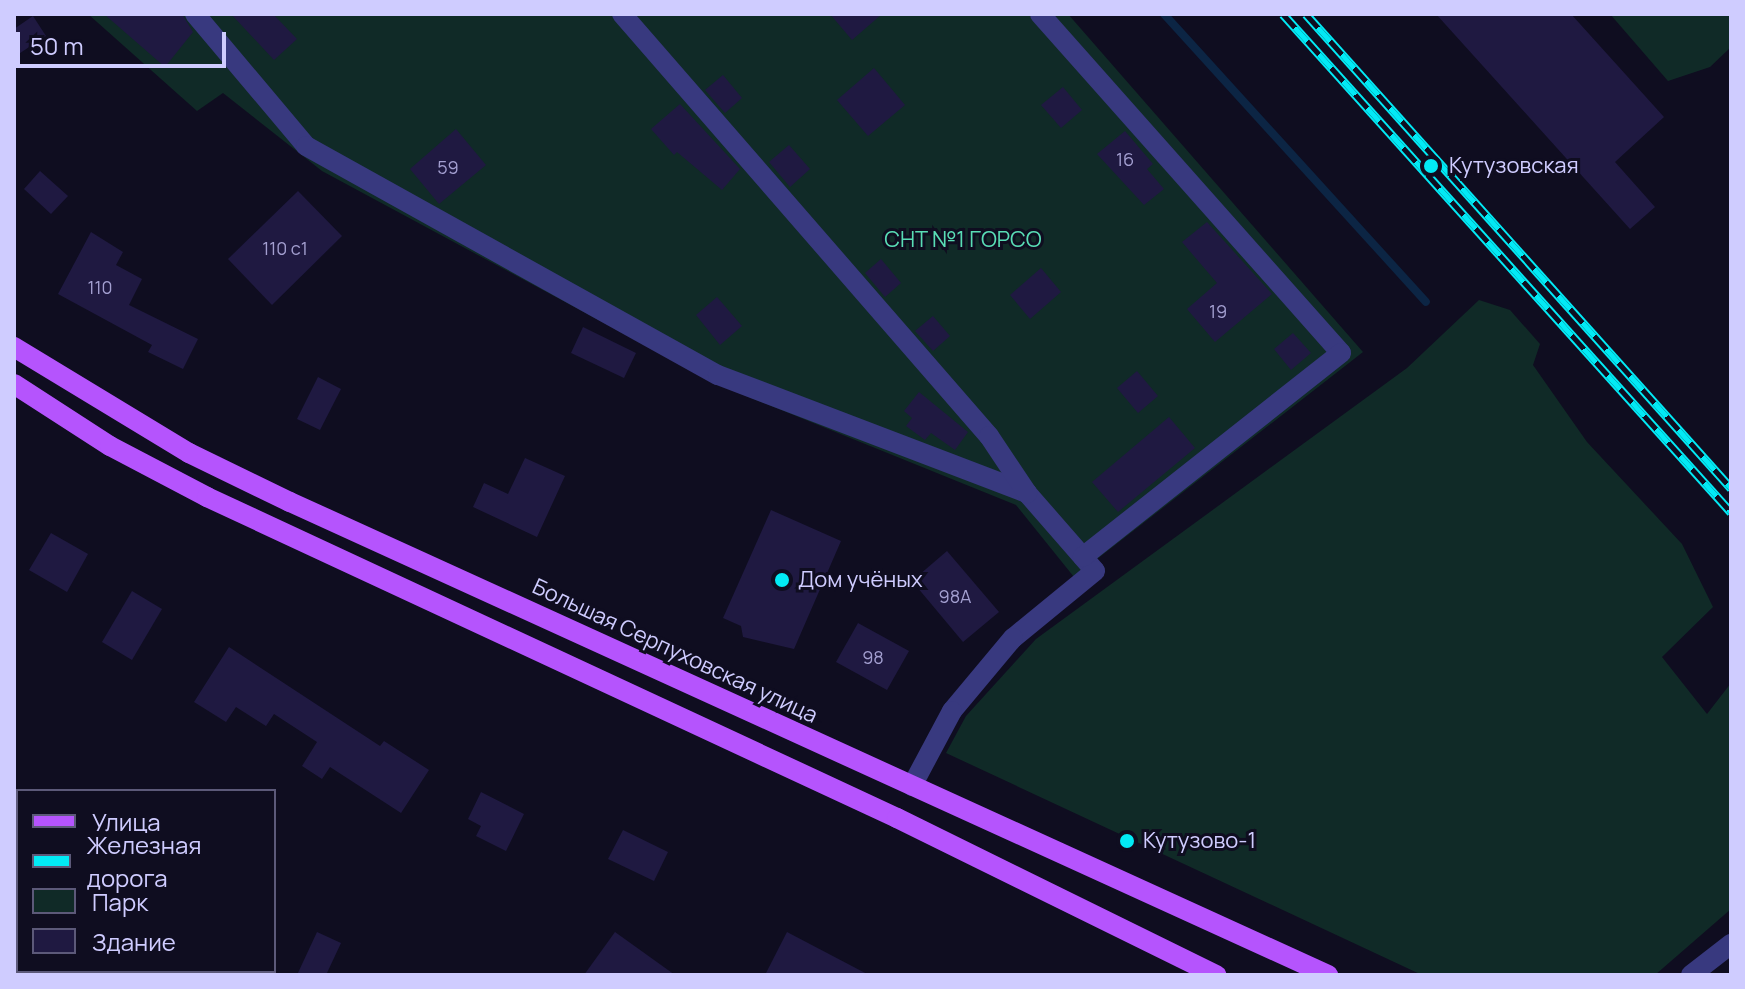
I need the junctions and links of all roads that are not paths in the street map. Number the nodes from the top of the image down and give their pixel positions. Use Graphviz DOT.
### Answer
graph roads {
  1 [pos="195,14"];
  2 [pos="622,14"];
  3 [pos="1040,14"];
  4 [pos="14,347"];
  5 [pos="14,384"];
  6 [pos="989,436"];
  7 [pos="968,469"];
  8 [pos="1027,493"];
  9 [pos="1083,557"];
  10 [pos="912,786"];
  11 [pos="1731,944"];
  12 [pos="1216,975"];
  13 [pos="1328,975"];
  14 [pos="1691,975"];
  15 [pos="1721,975"];
  1 -- 7 [label="street"];
  2 -- 6 [label="street"];
  3 -- 9 [label="street"];
  4 -- 10 [label="main road, Большая Серпуховская улица"];
  5 -- 12 [label="main road"];
  6 -- 7 [label="street"];
  6 -- 8 [label="street"];
  7 -- 8 [label="street"];
  8 -- 9 [label="street"];
  9 -- 10 [label="street"];
  10 -- 13 [label="main road, Большая Серпуховская улица"];
  11 -- 14 [label="street"];
  11 -- 15 [label="street"];
}
